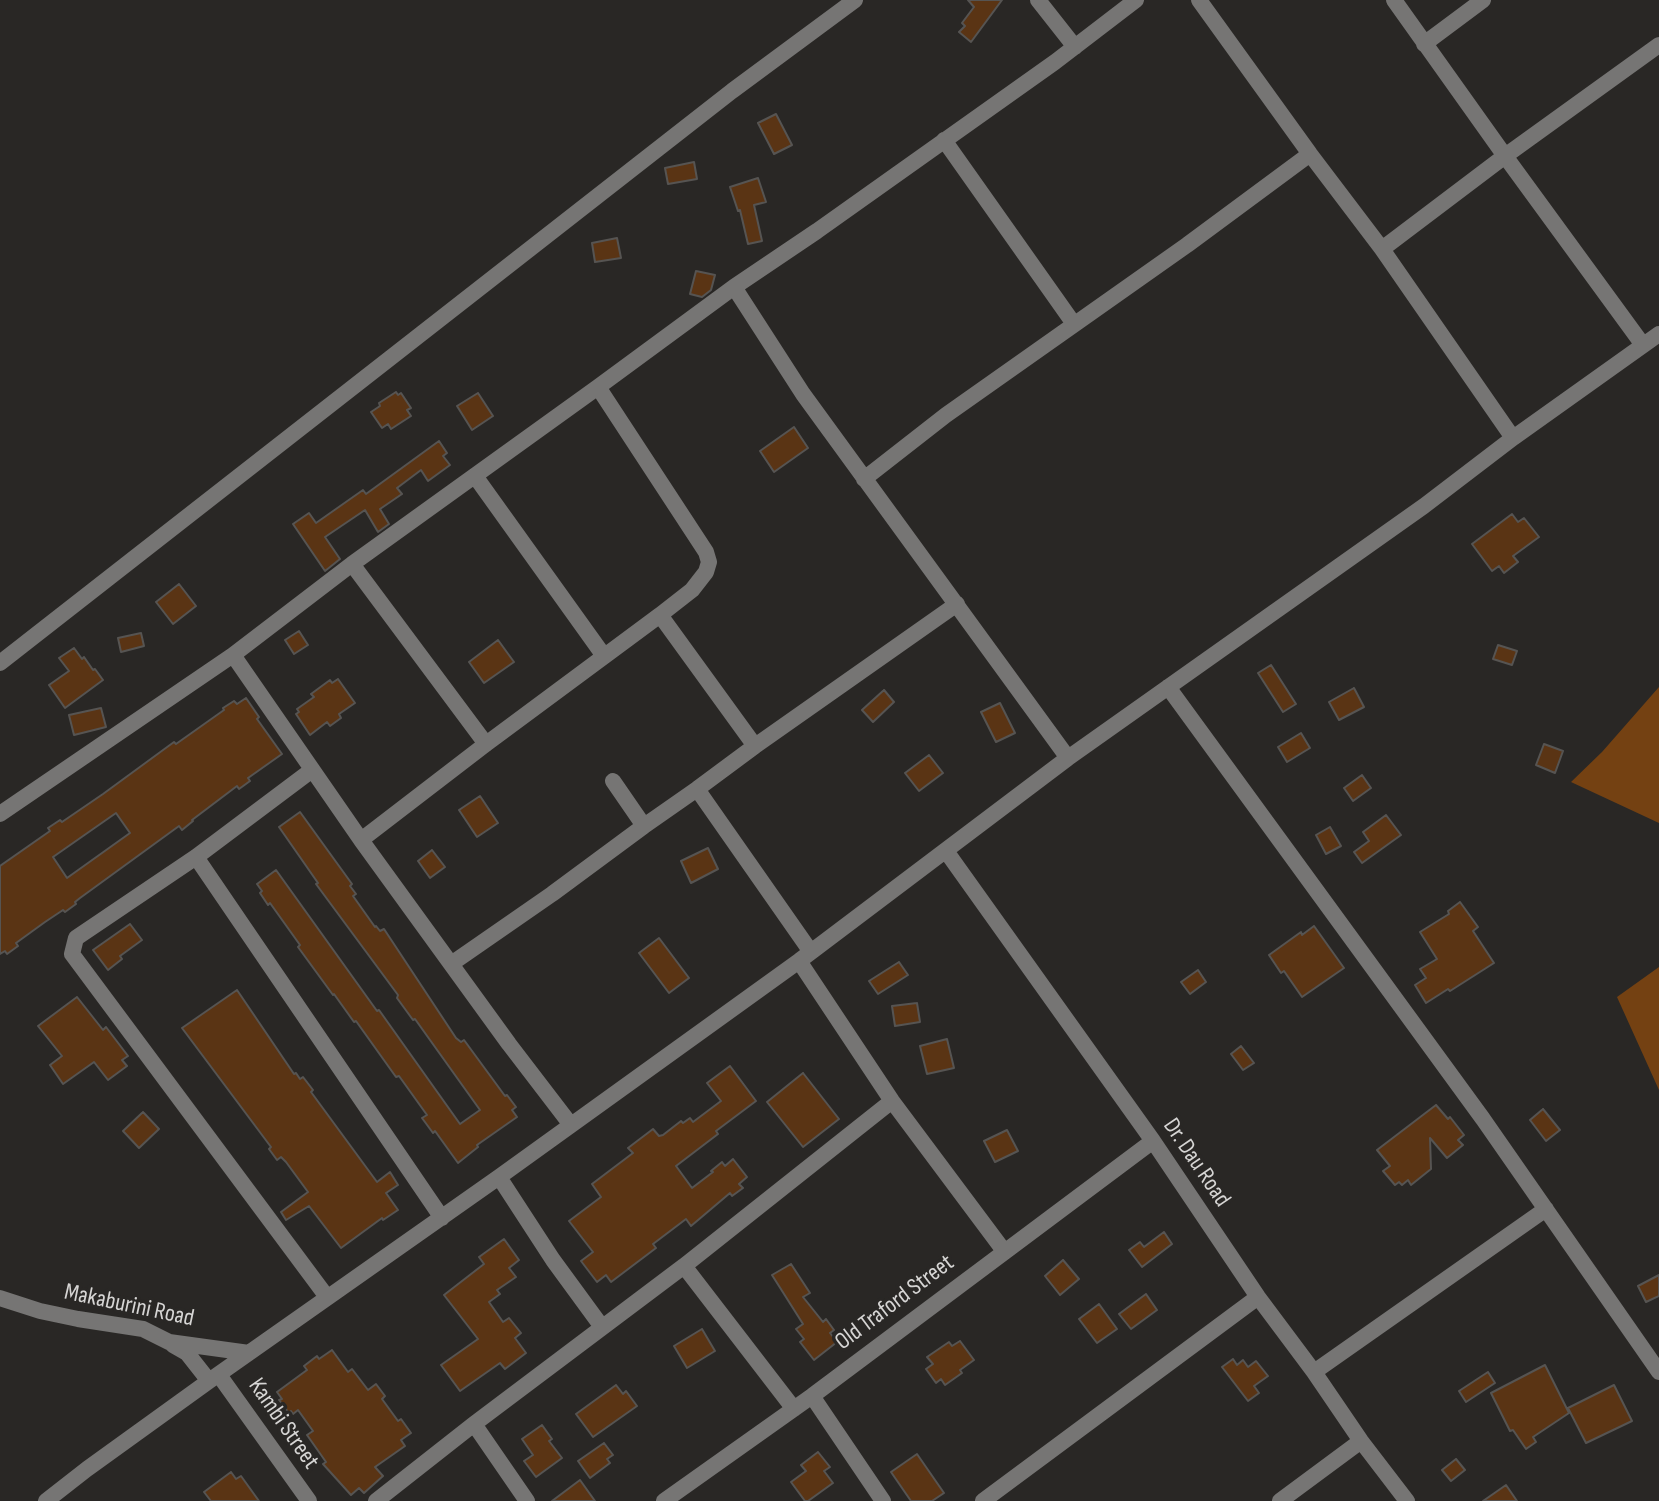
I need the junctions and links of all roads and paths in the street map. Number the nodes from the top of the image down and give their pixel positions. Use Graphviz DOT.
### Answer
graph roads {
  1 [pos="855,0"];
  2 [pos="1038,0"];
  3 [pos="1136,0"];
  4 [pos="1199,0"];
  5 [pos="1394,0"];
  6 [pos="1483,0"];
  7 [pos="1424,44"];
  8 [pos="1659,45"];
  9 [pos="1075,47"];
  10 [pos="944,140"];
  11 [pos="1310,154"];
  12 [pos="1505,156"];
  13 [pos="1382,249"];
  14 [pos="734,287"];
  15 [pos="1074,324"];
  16 [pos="1659,334"];
  17 [pos="1643,345"];
  18 [pos="598,387"];
  19 [pos="1513,438"];
  20 [pos="475,476"];
  21 [pos="864,479"];
  22 [pos="352,564"];
  23 [pos="957,604"];
  24 [pos="660,615"];
  25 [pos="233,655"];
  26 [pos="604,656"];
  27 [pos="0,663"];
  28 [pos="1168,687"];
  29 [pos="486,744"];
  30 [pos="755,746"];
  31 [pos="1068,758"];
  32 [pos="312,770"];
  33 [pos="613,781"];
  34 [pos="697,789"];
  35 [pos="0,814"];
  36 [pos="644,826"];
  37 [pos="361,840"];
  38 [pos="946,851"];
  39 [pos="196,857"];
  40 [pos="805,956"];
  41 [pos="451,964"];
  42 [pos="892,1101"];
  43 [pos="571,1125"];
  44 [pos="1153,1141"];
  45 [pos="499,1177"];
  46 [pos="1546,1209"];
  47 [pos="442,1218"];
  48 [pos="1004,1251"];
  49 [pos="684,1266"];
  50 [pos="327,1297"];
  51 [pos="1258,1297"];
  52 [pos="0,1298"];
  53 [pos="602,1327"];
  54 [pos="169,1342"];
  55 [pos="249,1353"];
  56 [pos="1314,1372"];
  57 [pos="1659,1372"];
  58 [pos="214,1378"];
  59 [pos="812,1396"];
  60 [pos="794,1409"];
  61 [pos="474,1424"];
  62 [pos="1361,1441"];
  63 [pos="46,1501"];
  64 [pos="309,1501"];
  65 [pos="376,1501"];
  66 [pos="527,1501"];
  67 [pos="664,1501"];
  68 [pos="883,1501"];
  69 [pos="983,1501"];
  70 [pos="1280,1501"];
  71 [pos="1407,1501"];
  1 -- 27 [label="street"];
  2 -- 9 [label="street"];
  3 -- 9 [label="street"];
  4 -- 11 [label="street"];
  5 -- 7 [label="street"];
  6 -- 7 [label="street"];
  7 -- 12 [label="street"];
  8 -- 12 [label="street"];
  9 -- 10 [label="street"];
  10 -- 14 [label="street"];
  10 -- 15 [label="street"];
  11 -- 13 [label="street"];
  11 -- 15 [label="street"];
  12 -- 13 [label="street"];
  12 -- 17 [label="street"];
  13 -- 19 [label="street"];
  14 -- 18 [label="street"];
  14 -- 21 [label="street"];
  15 -- 21 [label="street"];
  16 -- 17 [label="street"];
  17 -- 19 [label="street"];
  18 -- 20 [label="street"];
  18 -- 24 [label="street"];
  19 -- 28 [label="street"];
  20 -- 22 [label="street"];
  20 -- 26 [label="street"];
  21 -- 23 [label="street"];
  22 -- 25 [label="street"];
  22 -- 29 [label="street"];
  23 -- 30 [label="street"];
  23 -- 31 [label="street"];
  24 -- 26 [label="street"];
  24 -- 30 [label="street"];
  25 -- 32 [label="street"];
  25 -- 35 [label="street"];
  26 -- 29 [label="street"];
  28 -- 31 [label="street"];
  28 -- 46 [label="street"];
  29 -- 37 [label="street"];
  30 -- 34 [label="street"];
  31 -- 38 [label="street"];
  32 -- 37 [label="street"];
  32 -- 39 [label="street"];
  33 -- 36 [label="street"];
  34 -- 36 [label="street"];
  34 -- 40 [label="street"];
  36 -- 41 [label="street"];
  37 -- 41 [label="street"];
  38 -- 40 [label="street"];
  38 -- 44 [label="street, Dr. Dau Road"];
  39 -- 47 [label="street"];
  39 -- 50 [label="street"];
  40 -- 42 [label="street"];
  40 -- 43 [label="street"];
  41 -- 43 [label="street"];
  42 -- 48 [label="street"];
  42 -- 49 [label="street"];
  43 -- 45 [label="street"];
  44 -- 48 [label="street, Old Traford Street"];
  44 -- 51 [label="street, Dr. Dau Road"];
  45 -- 47 [label="street"];
  45 -- 53 [label="street"];
  46 -- 56 [label="street"];
  46 -- 57 [label="street"];
  47 -- 50 [label="street"];
  48 -- 59 [label="street, Old Traford Street"];
  49 -- 53 [label="street"];
  49 -- 60 [label="street"];
  50 -- 55 [label="street"];
  51 -- 56 [label="street, Dr. Dau Road"];
  51 -- 69 [label="street"];
  52 -- 54 [label="street, Makaburini Road"];
  53 -- 61 [label="street"];
  54 -- 55 [label="street, Makaburini Road"];
  54 -- 58 [label="street, Kambi Street"];
  55 -- 58 [label="street"];
  56 -- 62 [label="street, Dr. Dau Road"];
  58 -- 63 [label="street"];
  58 -- 64 [label="street, Kambi Street"];
  59 -- 60 [label="street, Old Traford Street"];
  59 -- 68 [label="street"];
  60 -- 67 [label="street, Old Traford Street"];
  61 -- 65 [label="street"];
  61 -- 66 [label="street"];
  62 -- 70 [label="street"];
  62 -- 71 [label="street, Dr. Dau Road"];
}
